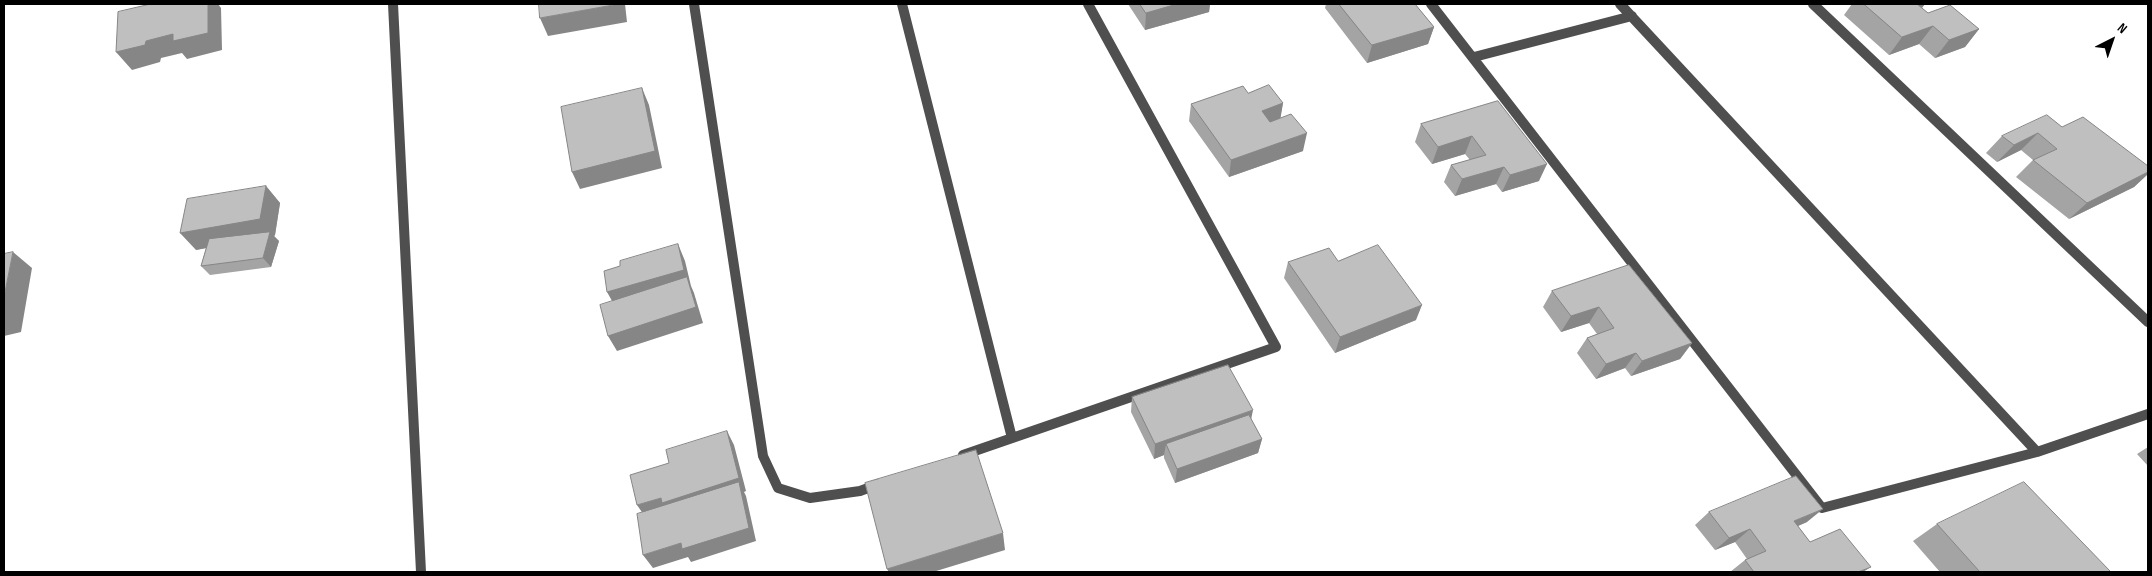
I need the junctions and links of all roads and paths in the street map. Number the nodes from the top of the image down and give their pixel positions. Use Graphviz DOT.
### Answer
graph roads {
  1 [pos="393,4"];
  2 [pos="694,4"];
  3 [pos="902,4"];
  4 [pos="1088,4"];
  5 [pos="1431,4"];
  6 [pos="1620,4"];
  7 [pos="1812,4"];
  8 [pos="1632,16"];
  9 [pos="1474,58"];
  10 [pos="2148,322"];
  11 [pos="2148,414"];
  12 [pos="1012,438"];
  13 [pos="2037,452"];
  14 [pos="949,460"];
  15 [pos="887,482"];
  16 [pos="420,572"];
  1 -- 16 [label="street"];
  2 -- 15 [label="street"];
  3 -- 12 [label="street"];
  4 -- 12 [label="street"];
  5 -- 9 [label="street"];
  6 -- 8 [label="street"];
  7 -- 10 [label="street"];
  8 -- 9 [label="street"];
  8 -- 13 [label="street"];
  9 -- 13 [label="street"];
  11 -- 13 [label="street"];
  12 -- 14 [label="street"];
}
